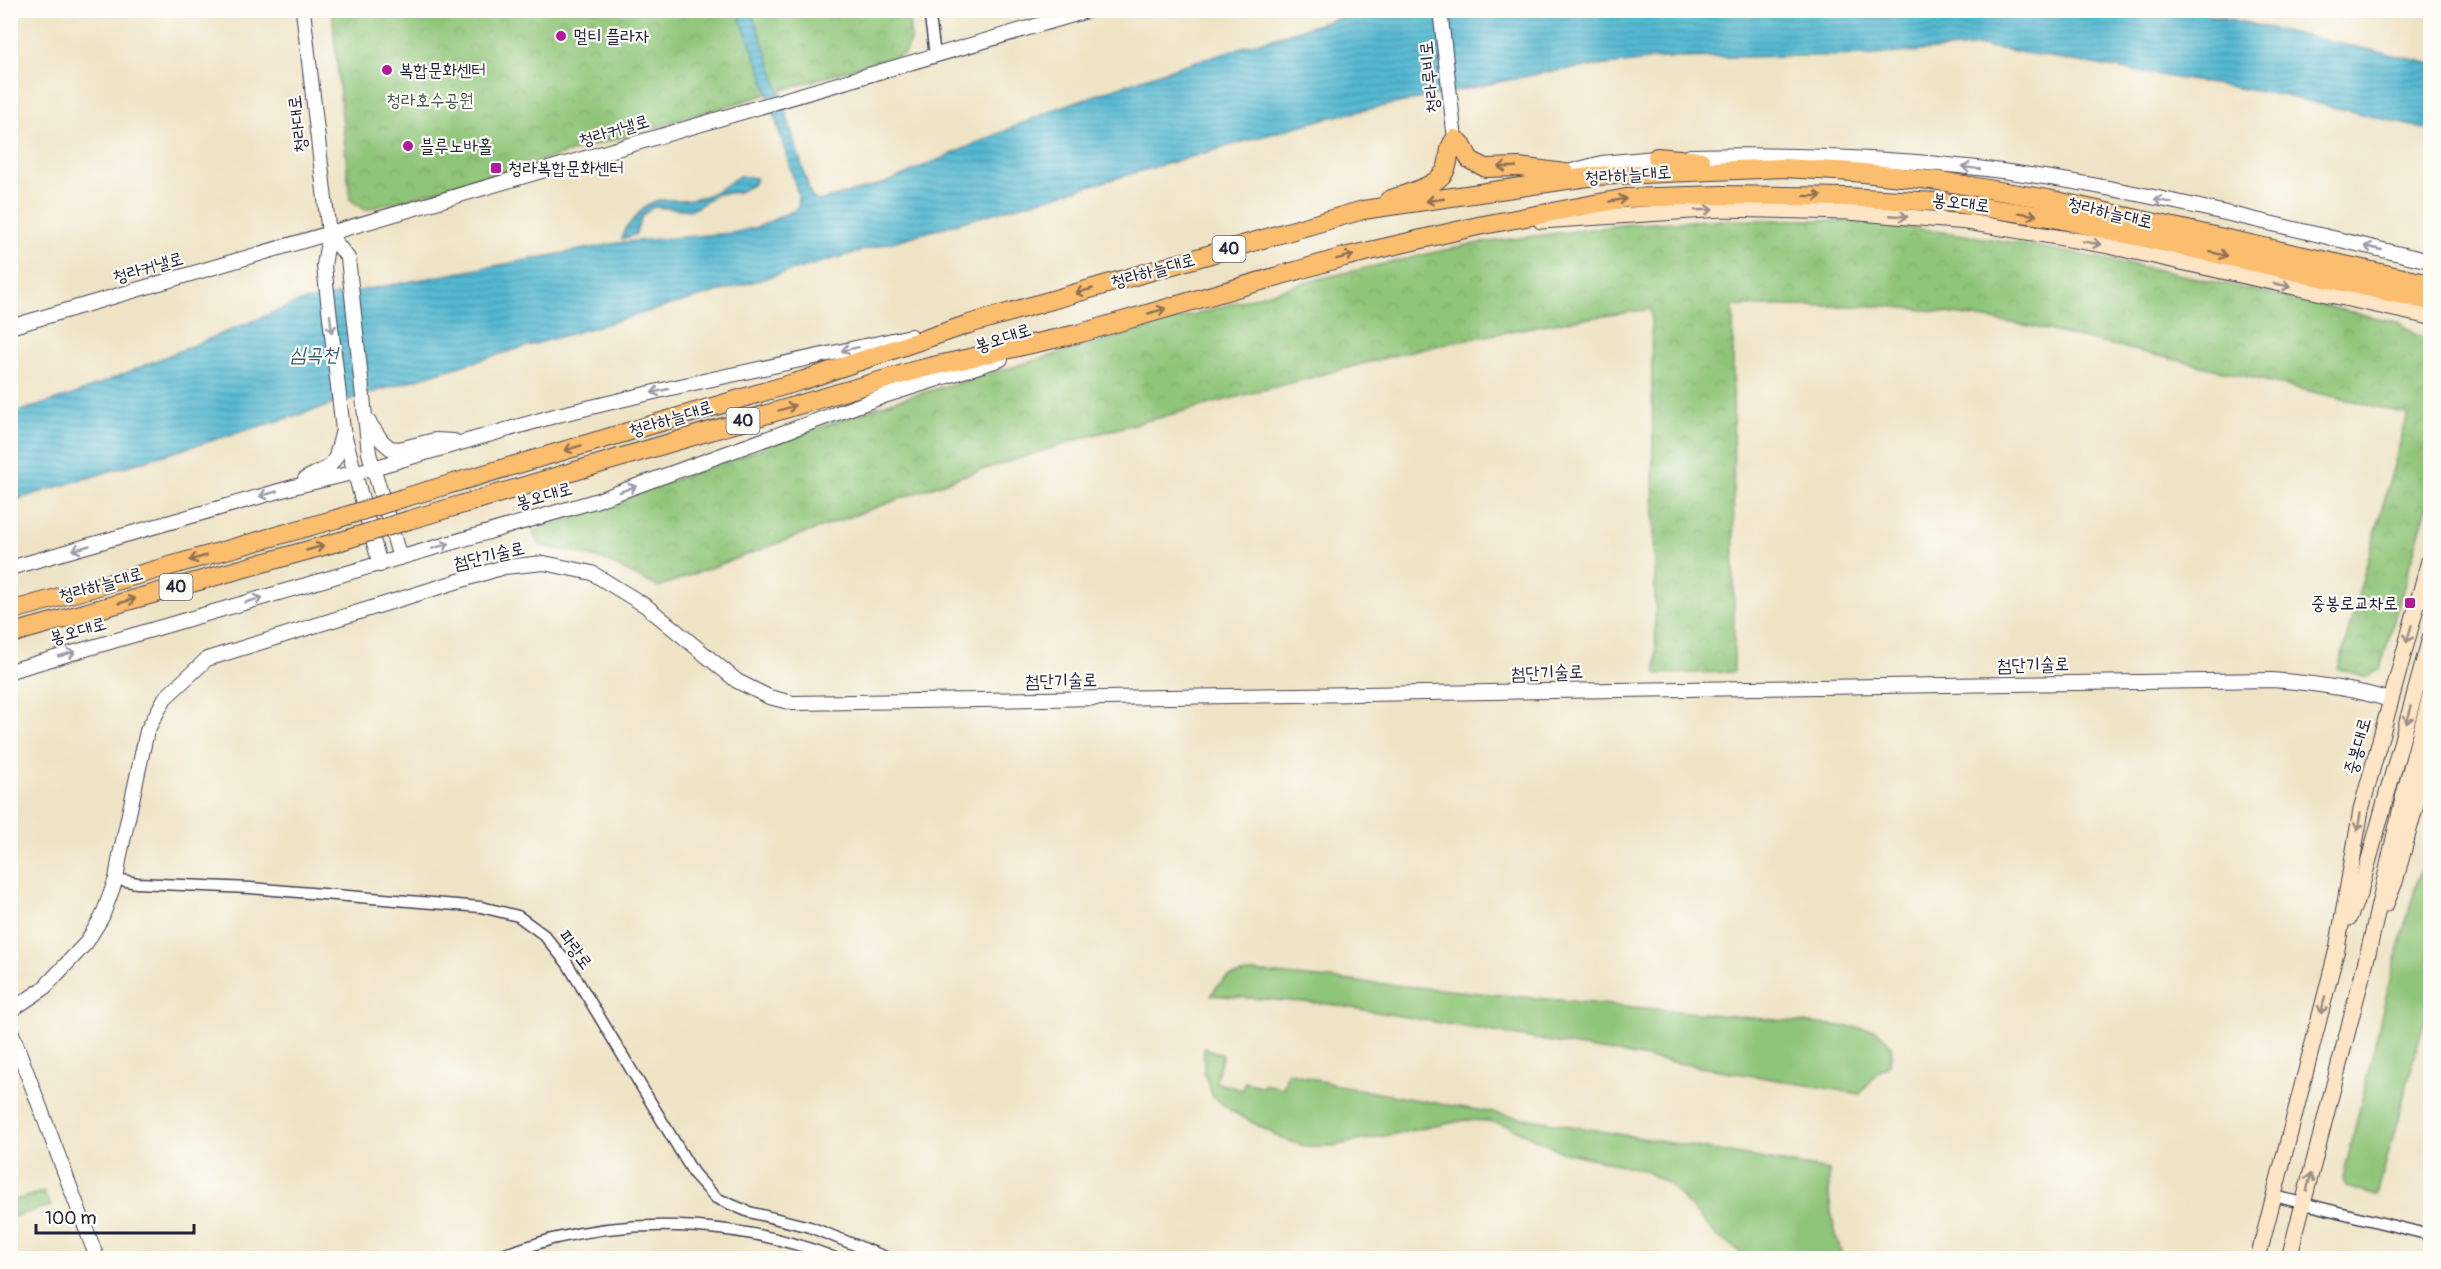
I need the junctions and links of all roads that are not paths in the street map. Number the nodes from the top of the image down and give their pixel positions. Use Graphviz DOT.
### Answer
graph roads {
  1 [pos="303,10"];
  2 [pos="929,10"];
  3 [pos="1090,10"];
  4 [pos="1440,10"];
  5 [pos="935,55"];
  6 [pos="1455,139"];
  7 [pos="1657,157"];
  8 [pos="1817,170"];
  9 [pos="1565,173"];
  10 [pos="1493,191"];
  11 [pos="1363,210"];
  12 [pos="329,234"];
  13 [pos="2430,261"];
  14 [pos="2430,284"];
  15 [pos="2429,314"];
  16 [pos="969,324"];
  17 [pos="10,327"];
  18 [pos="1081,333"];
  19 [pos="368,422"];
  20 [pos="343,430"];
  21 [pos="466,441"];
  22 [pos="373,468"];
  23 [pos="356,473"];
  24 [pos="293,487"];
  25 [pos="2430,557"];
  26 [pos="400,558"];
  27 [pos="380,565"];
  28 [pos="10,568"];
  29 [pos="10,611"];
  30 [pos="10,634"];
  31 [pos="2430,638"];
  32 [pos="10,671"];
  33 [pos="2430,696"];
  34 [pos="2390,700"];
  35 [pos="2430,752"];
  36 [pos="116,879"];
  37 [pos="2337,949"];
  38 [pos="2369,949"];
  39 [pos="10,1011"];
  40 [pos="10,1028"];
  41 [pos="2274,1196"];
  42 [pos="2303,1203"];
  43 [pos="2430,1235"];
  44 [pos="97,1258"];
  45 [pos="491,1258"];
  46 [pos="835,1258"];
  47 [pos="888,1258"];
  48 [pos="2258,1258"];
  49 [pos="2289,1258"];
  1 -- 12 [label="street, 청라대로"];
  2 -- 5 [label="street"];
  3 -- 5 [label="street, 청라커낼로"];
  4 -- 6 [label="street, 청라루비로"];
  5 -- 12 [label="street, 청라커낼로"];
  9 -- 6 [label="highway, one-way"];
  6 -- 11 [label="highway"];
  7 -- 8 [label="highway"];
  7 -- 9 [label="street, 봉오대로 / 40"];
  13 -- 7 [label="street, 봉오대로 / 40, one-way"];
  8 -- 10 [label="highway, 청라하늘대로"];
  8 -- 14 [label="highway, 청라하늘대로"];
  9 -- 10 [label="street, 봉오대로 / 40"];
  10 -- 11 [label="highway, 청라하늘대로 / 40, one-way"];
  11 -- 16 [label="highway, 청라하늘대로 / 40, one-way"];
  12 -- 17 [label="street, 청라커낼로"];
  12 -- 19 [label="street"];
  12 -- 20 [label="street, 청라대로, one-way"];
  18 -- 15 [label="highway, 청라하늘대로 / 40, one-way"];
  16 -- 21 [label="street, 봉오대로 / 40, one-way"];
  16 -- 29 [label="highway, 청라하늘대로 / 40, one-way, bridge"];
  26 -- 18 [label="street, 봉오대로 / 40, one-way"];
  30 -- 18 [label="highway, 청라하늘대로 / 40, one-way, bridge"];
  19 -- 21 [label="street"];
  19 -- 22 [label="street"];
  20 -- 23 [label="street"];
  20 -- 24 [label="street"];
  21 -- 22 [label="street, 봉오대로 / 40"];
  22 -- 23 [label="street, 봉오대로 / 40"];
  22 -- 26 [label="street"];
  23 -- 24 [label="street, 봉오대로 / 40"];
  23 -- 27 [label="street"];
  24 -- 28 [label="street, 봉오대로 / 40, one-way"];
  25 -- 34 [label="main road, 중봉대로, one-way"];
  26 -- 27 [label="street, 봉오대로 / 40"];
  32 -- 27 [label="street, 봉오대로 / 40, one-way"];
  31 -- 37 [label="main road, 중봉대로, one-way"];
  33 -- 38 [label="main road"];
  34 -- 36 [label="street, 첨단기술로"];
  34 -- 37 [label="main road, 중봉대로, one-way"];
  35 -- 38 [label="main road"];
  36 -- 39 [label="street, 첨단기술로"];
  36 -- 47 [label="street, 파랑로"];
  37 -- 41 [label="main road, 중봉대로, one-way"];
  42 -- 38 [label="main road, one-way"];
  40 -- 44 [label="street"];
  41 -- 42 [label="street"];
  41 -- 48 [label="main road, 중봉대로"];
  42 -- 43 [label="street"];
  42 -- 49 [label="main road"];
  45 -- 46 [label="street"];
}
